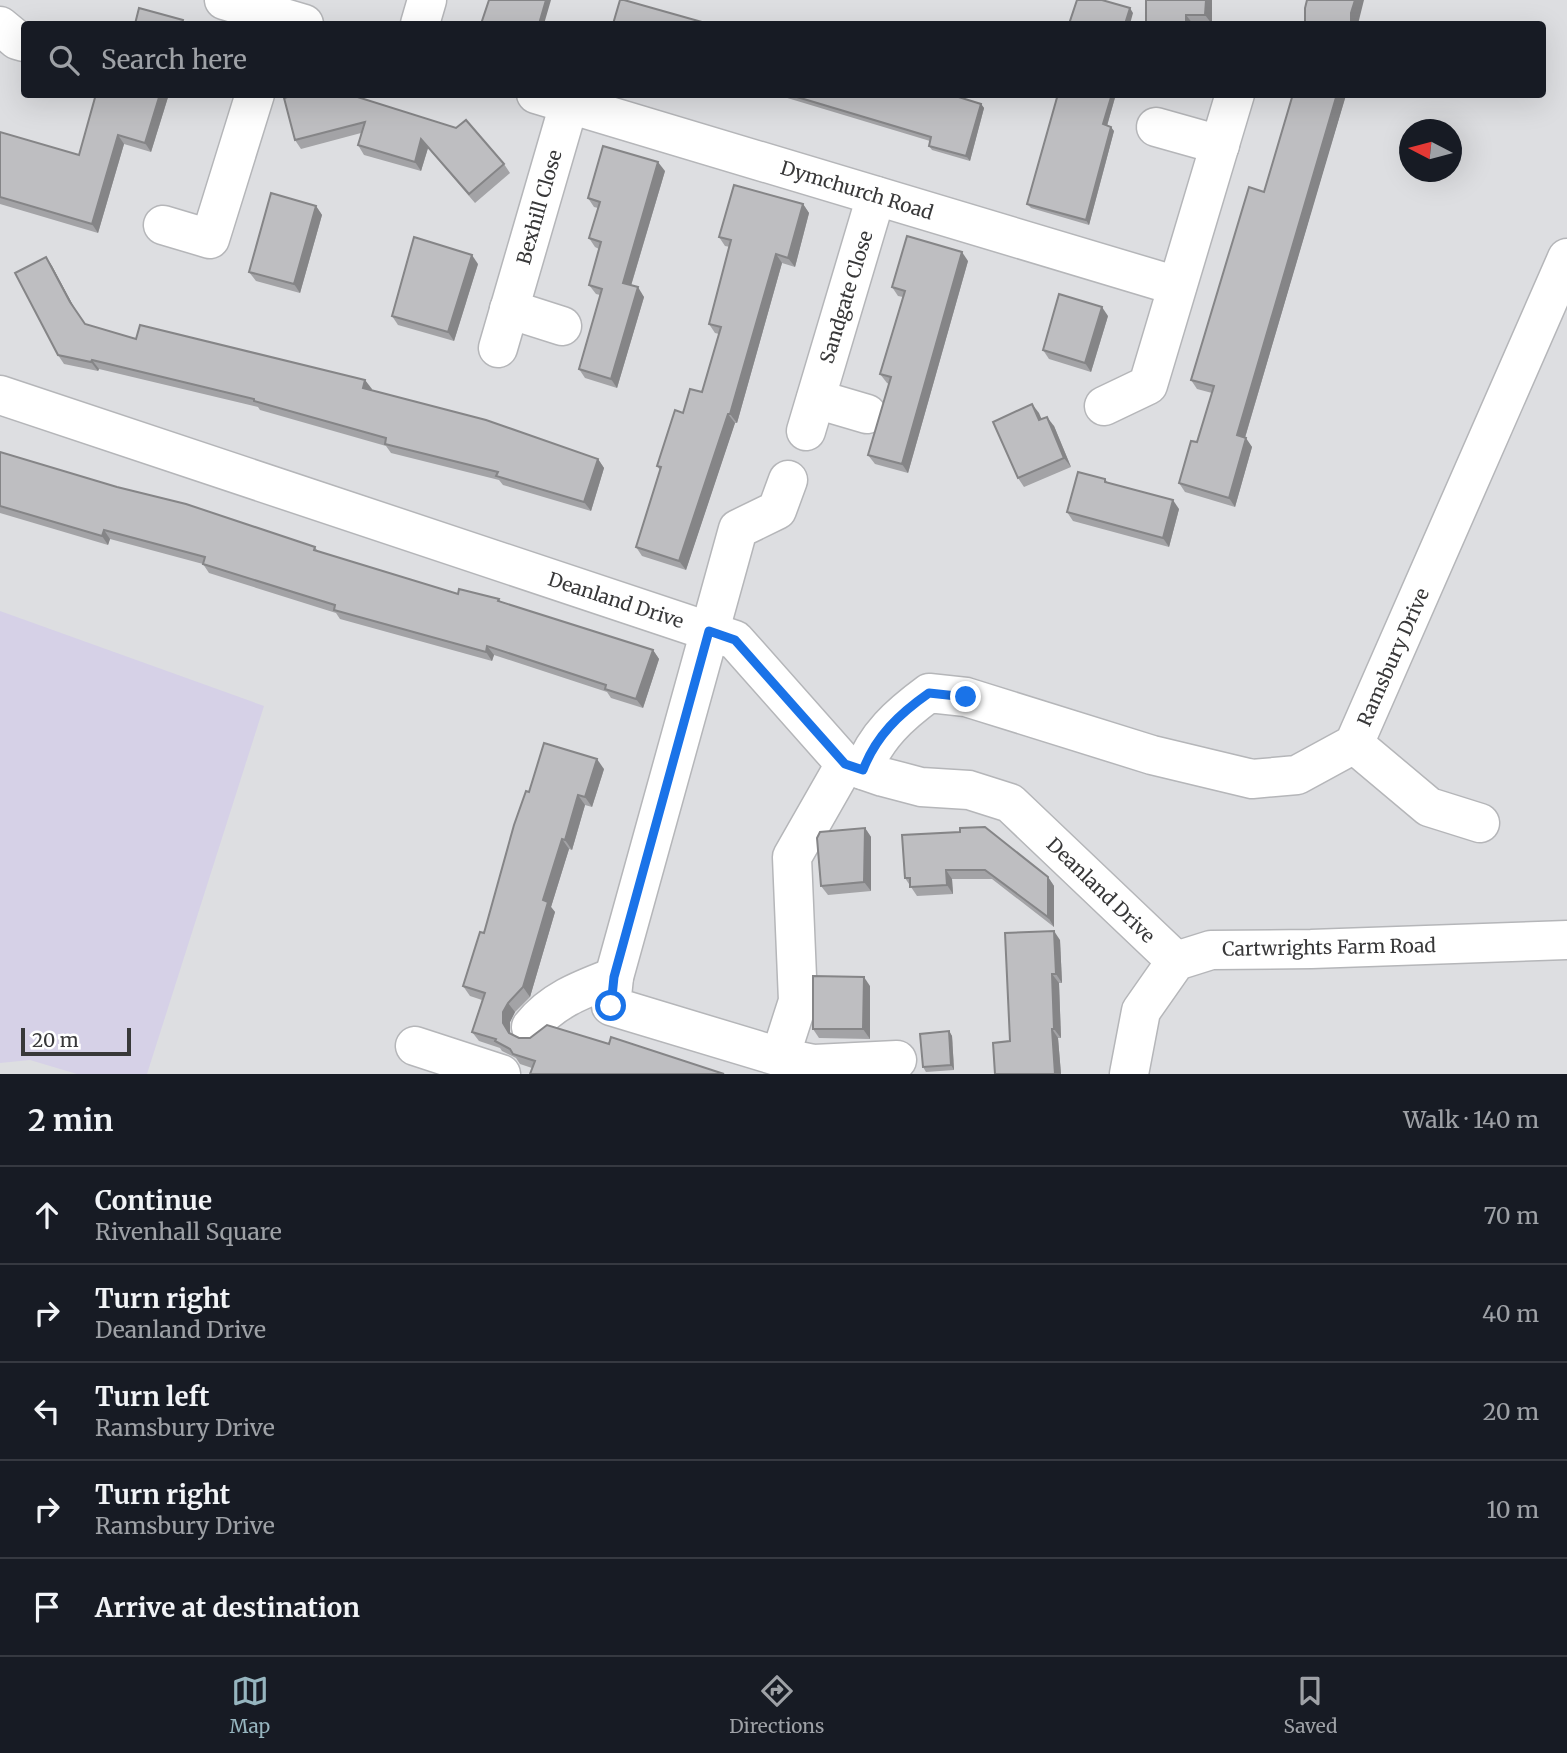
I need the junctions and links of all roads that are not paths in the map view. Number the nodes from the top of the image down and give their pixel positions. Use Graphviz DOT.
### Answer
graph roads {
  1 [pos="17,0"];
  2 [pos="224,0"];
  3 [pos="427,0"];
  4 [pos="0,14"];
  5 [pos="284,21"];
  6 [pos="421,21"];
  7 [pos="0,26"];
  8 [pos="21,41"];
  9 [pos="254,98"];
  10 [pos="1235,98"];
  11 [pos="553,99"];
  12 [pos="1156,127"];
  13 [pos="1220,145"];
  14 [pos="876,196"];
  15 [pos="163,225"];
  16 [pos="1567,258"];
  17 [pos="1177,286"];
  18 [pos="509,309"];
  19 [pos="562,326"];
  20 [pos="498,348"];
  21 [pos="0,395"];
  22 [pos="1104,407"];
  23 [pos="867,414"];
  24 [pos="788,480"];
  25 [pos="709,631"];
  26 [pos="1354,744"];
  27 [pos="854,767"];
  28 [pos="1480,823"];
  29 [pos="1567,940"];
  30 [pos="1175,961"];
  31 [pos="614,977"];
  32 [pos="531,1027"];
  33 [pos="415,1046"];
  34 [pos="780,1057"];
  35 [pos="897,1060"];
  36 [pos="508,1070"];
  37 [pos="1129,1074"];
  1 -- 4 [label="street"];
  2 -- 5 [label="street"];
  3 -- 6 [label="street"];
  7 -- 8 [label="street"];
  9 -- 15 [label="street"];
  10 -- 13 [label="street"];
  11 -- 14 [label="street, Dymchurch Road"];
  11 -- 18 [label="street, Bexhill Close"];
  12 -- 13 [label="street"];
  13 -- 17 [label="street"];
  14 -- 17 [label="street, Dymchurch Road"];
  14 -- 23 [label="street, Sandgate Close"];
  16 -- 26 [label="street, Ramsbury Drive"];
  17 -- 22 [label="street"];
  18 -- 19 [label="street"];
  18 -- 20 [label="street, Bexhill Close"];
  21 -- 25 [label="street, Deanland Drive"];
  24 -- 25 [label="street"];
  25 -- 27 [label="street, Deanland Drive"];
  25 -- 31 [label="street"];
  26 -- 27 [label="street, Ramsbury Drive"];
  26 -- 28 [label="street"];
  27 -- 30 [label="street, Deanland Drive"];
  27 -- 34 [label="street, Ramsbury Drive"];
  29 -- 30 [label="street, Cartwrights Farm Road"];
  30 -- 37 [label="street"];
  31 -- 32 [label="street"];
  31 -- 34 [label="street"];
  33 -- 36 [label="street"];
  34 -- 35 [label="street"];
}
